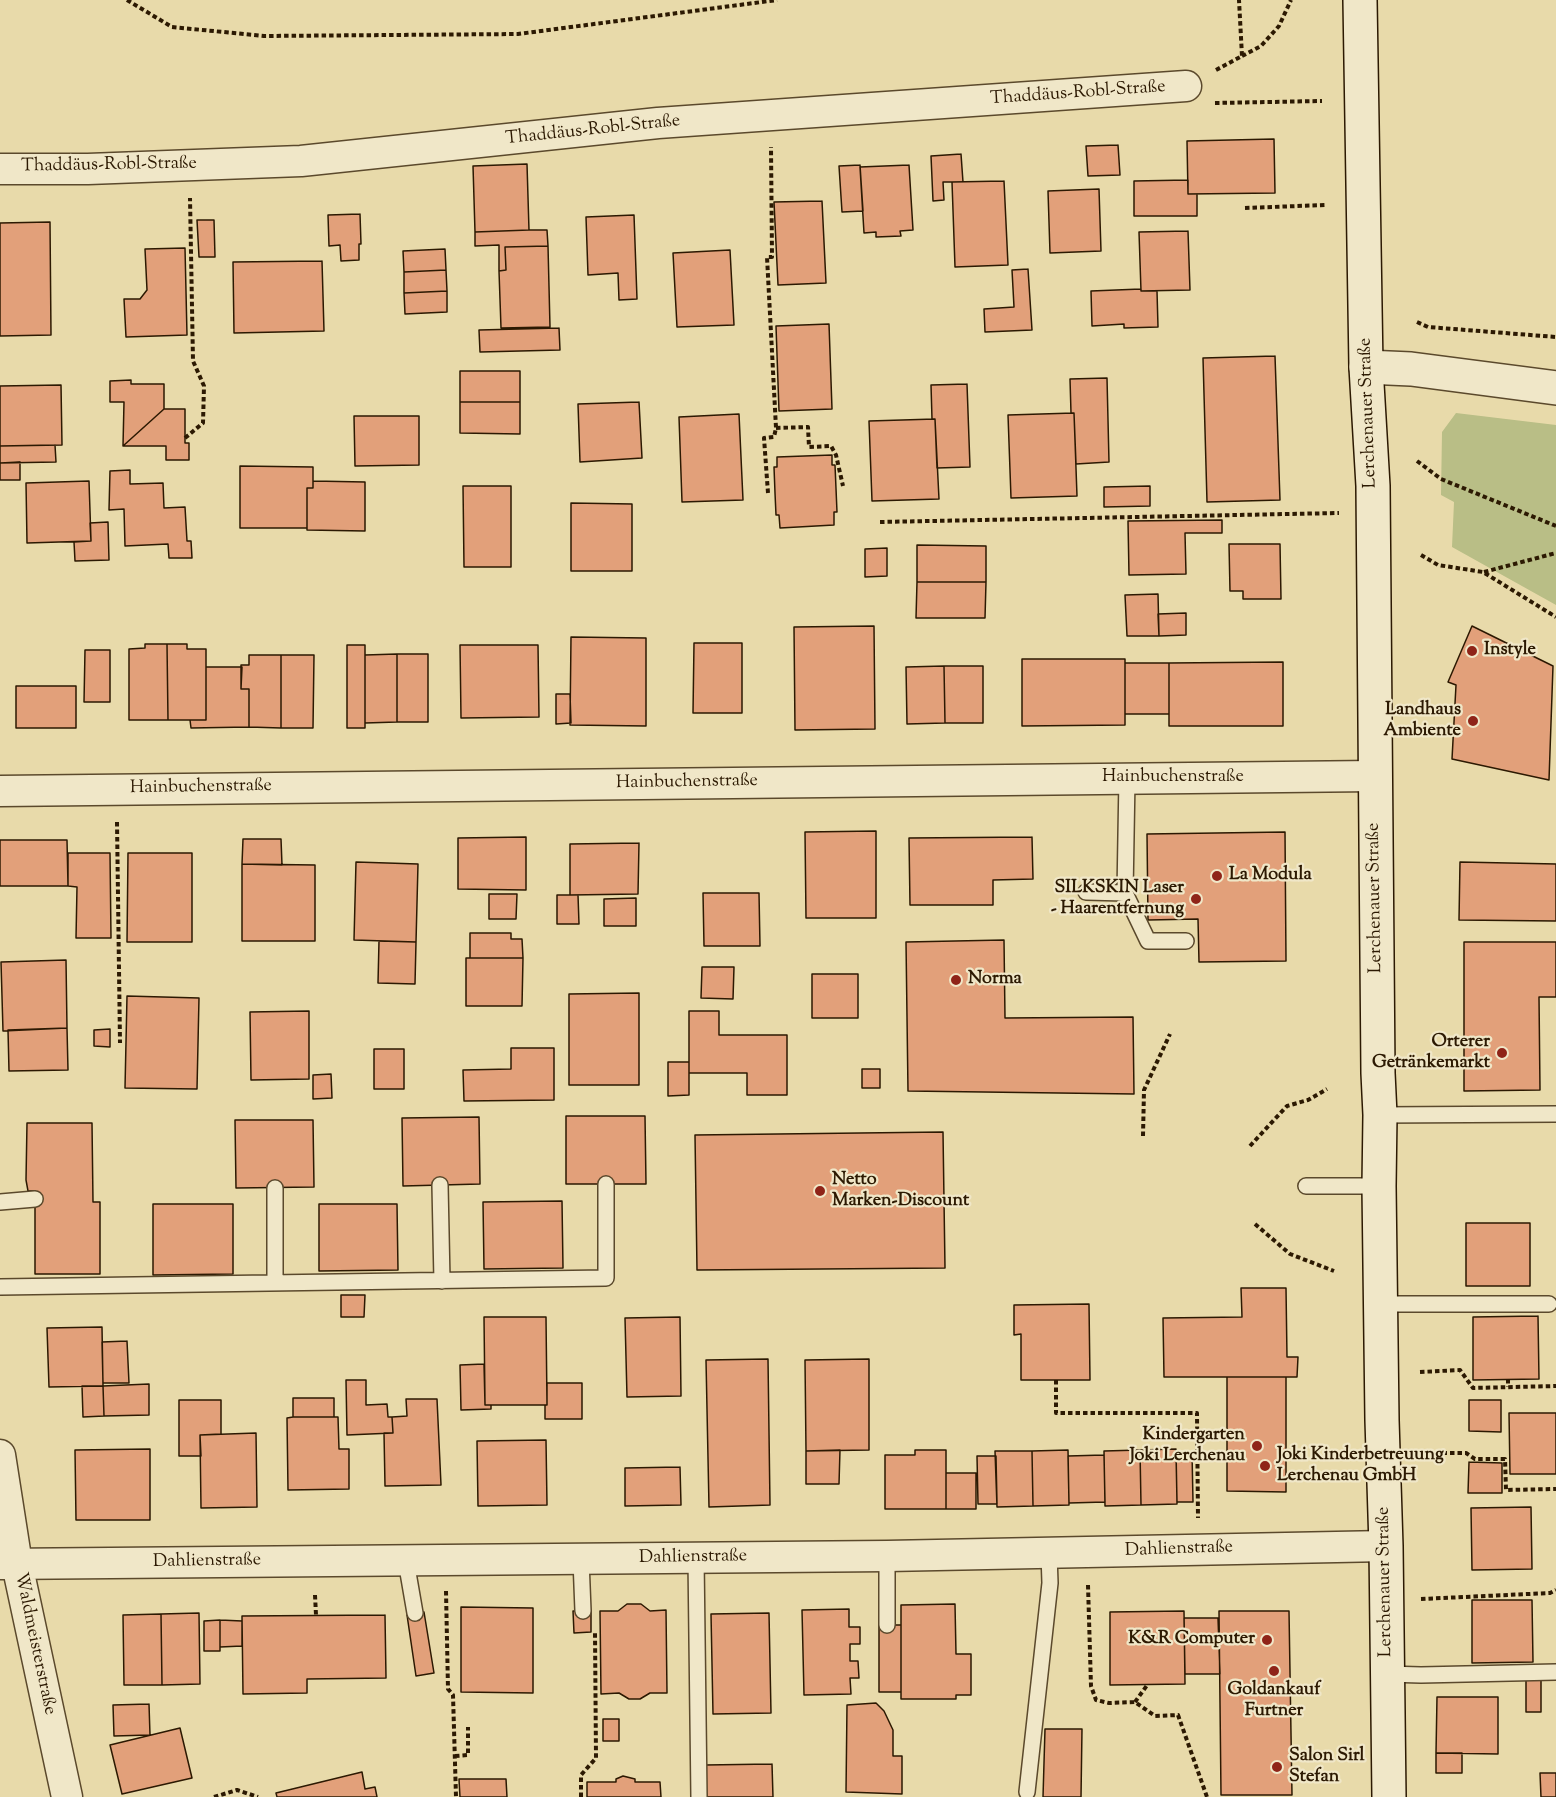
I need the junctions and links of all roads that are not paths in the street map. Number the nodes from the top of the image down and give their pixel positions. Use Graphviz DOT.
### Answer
graph roads {
  1 [pos="1360,0"];
  2 [pos="1198,95"];
  3 [pos="0,169"];
  4 [pos="1366,367"];
  5 [pos="1556,388"];
  6 [pos="1374,776"];
  7 [pos="1127,778"];
  8 [pos="0,791"];
  9 [pos="1086,892"];
  10 [pos="1125,893"];
  11 [pos="1186,941"];
  12 [pos="1556,1114"];
  13 [pos="1380,1115"];
  14 [pos="606,1184"];
  15 [pos="440,1185"];
  16 [pos="1306,1186"];
  17 [pos="1379,1186"];
  18 [pos="274,1188"];
  19 [pos="35,1199"];
  20 [pos="0,1202"];
  21 [pos="442,1281"];
  22 [pos="275,1282"];
  23 [pos="0,1287"];
  24 [pos="1380,1304"];
  25 [pos="1549,1304"];
  26 [pos="0,1455"];
  27 [pos="1386,1546"];
  28 [pos="1049,1554"];
  29 [pos="886,1556"];
  30 [pos="696,1558"];
  31 [pos="581,1560"];
  32 [pos="406,1561"];
  33 [pos="8,1564"];
  34 [pos="583,1611"];
  35 [pos="415,1613"];
  36 [pos="887,1625"];
  37 [pos="1556,1672"];
  38 [pos="1387,1674"];
  39 [pos="1027,1792"];
  40 [pos="67,1797"];
  41 [pos="699,1797"];
  42 [pos="1389,1797"];
  1 -- 4 [label="main road, Lerchenauer Straße"];
  2 -- 3 [label="street, Thaddäus-Robl-Straße"];
  4 -- 5 [label="main road"];
  4 -- 6 [label="main road, Lerchenauer Straße"];
  6 -- 7 [label="street, Hainbuchenstraße"];
  6 -- 13 [label="main road, Lerchenauer Straße"];
  7 -- 8 [label="street, Hainbuchenstraße"];
  7 -- 10 [label="lane"];
  9 -- 10 [label="lane"];
  10 -- 11 [label="lane"];
  12 -- 13 [label="lane"];
  13 -- 17 [label="main road, Lerchenauer Straße"];
  14 -- 21 [label="lane"];
  15 -- 21 [label="lane"];
  16 -- 17 [label="lane"];
  17 -- 24 [label="main road, Lerchenauer Straße"];
  18 -- 22 [label="lane"];
  19 -- 20 [label="lane"];
  21 -- 22 [label="lane"];
  22 -- 23 [label="lane"];
  24 -- 25 [label="lane"];
  24 -- 27 [label="main road, Lerchenauer Straße"];
  26 -- 33 [label="street, Waldmeisterstraße"];
  27 -- 28 [label="street, Dahlienstraße"];
  27 -- 38 [label="main road, Lerchenauer Straße"];
  28 -- 29 [label="street, Dahlienstraße"];
  28 -- 39 [label="lane"];
  29 -- 30 [label="street, Dahlienstraße"];
  29 -- 36 [label="lane"];
  30 -- 31 [label="street, Dahlienstraße"];
  30 -- 41 [label="lane"];
  31 -- 32 [label="street, Dahlienstraße"];
  31 -- 34 [label="lane"];
  32 -- 33 [label="street, Dahlienstraße"];
  32 -- 35 [label="lane"];
  33 -- 40 [label="street, Waldmeisterstraße"];
  37 -- 38 [label="lane"];
  38 -- 42 [label="main road, Lerchenauer Straße"];
}
